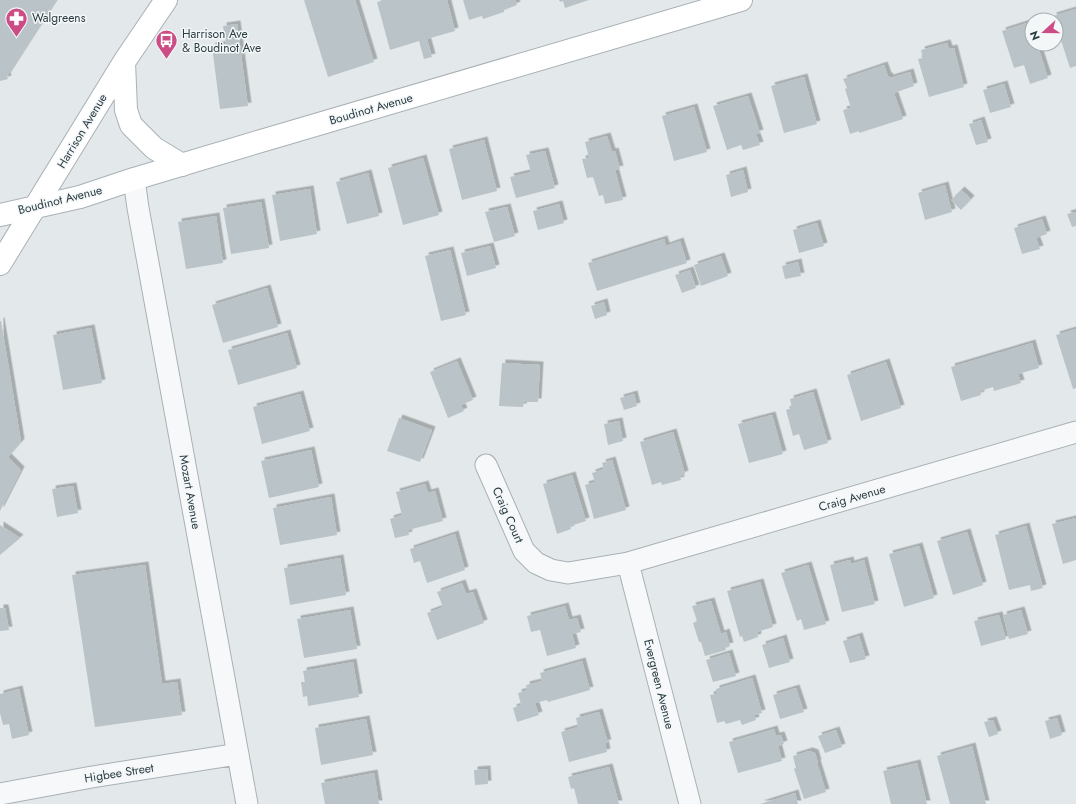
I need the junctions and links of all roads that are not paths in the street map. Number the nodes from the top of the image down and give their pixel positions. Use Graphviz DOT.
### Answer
graph roads {
  1 [pos="166,0"];
  2 [pos="741,0"];
  3 [pos="124,62"];
  4 [pos="182,165"];
  5 [pos="134,179"];
  6 [pos="36,207"];
  7 [pos="0,215"];
  8 [pos="0,264"];
  9 [pos="1076,432"];
  10 [pos="486,465"];
  11 [pos="628,563"];
  12 [pos="238,754"];
  13 [pos="0,794"];
  14 [pos="247,804"];
  15 [pos="690,804"];
  1 -- 3 [label="street, Harrison Avenue"];
  2 -- 4 [label="street, Boudinot Avenue"];
  3 -- 4 [label="street"];
  3 -- 6 [label="street, Harrison Avenue"];
  4 -- 5 [label="street, Boudinot Avenue"];
  5 -- 6 [label="street, Boudinot Avenue"];
  5 -- 12 [label="street, Mozart Avenue"];
  6 -- 7 [label="street, Boudinot Avenue"];
  6 -- 8 [label="street, Harrison Avenue"];
  9 -- 11 [label="street, Craig Avenue"];
  10 -- 11 [label="street, Craig Court"];
  11 -- 15 [label="street, Evergreen Avenue"];
  12 -- 13 [label="street, Higbee Street"];
  12 -- 14 [label="street, Mozart Avenue"];
}
